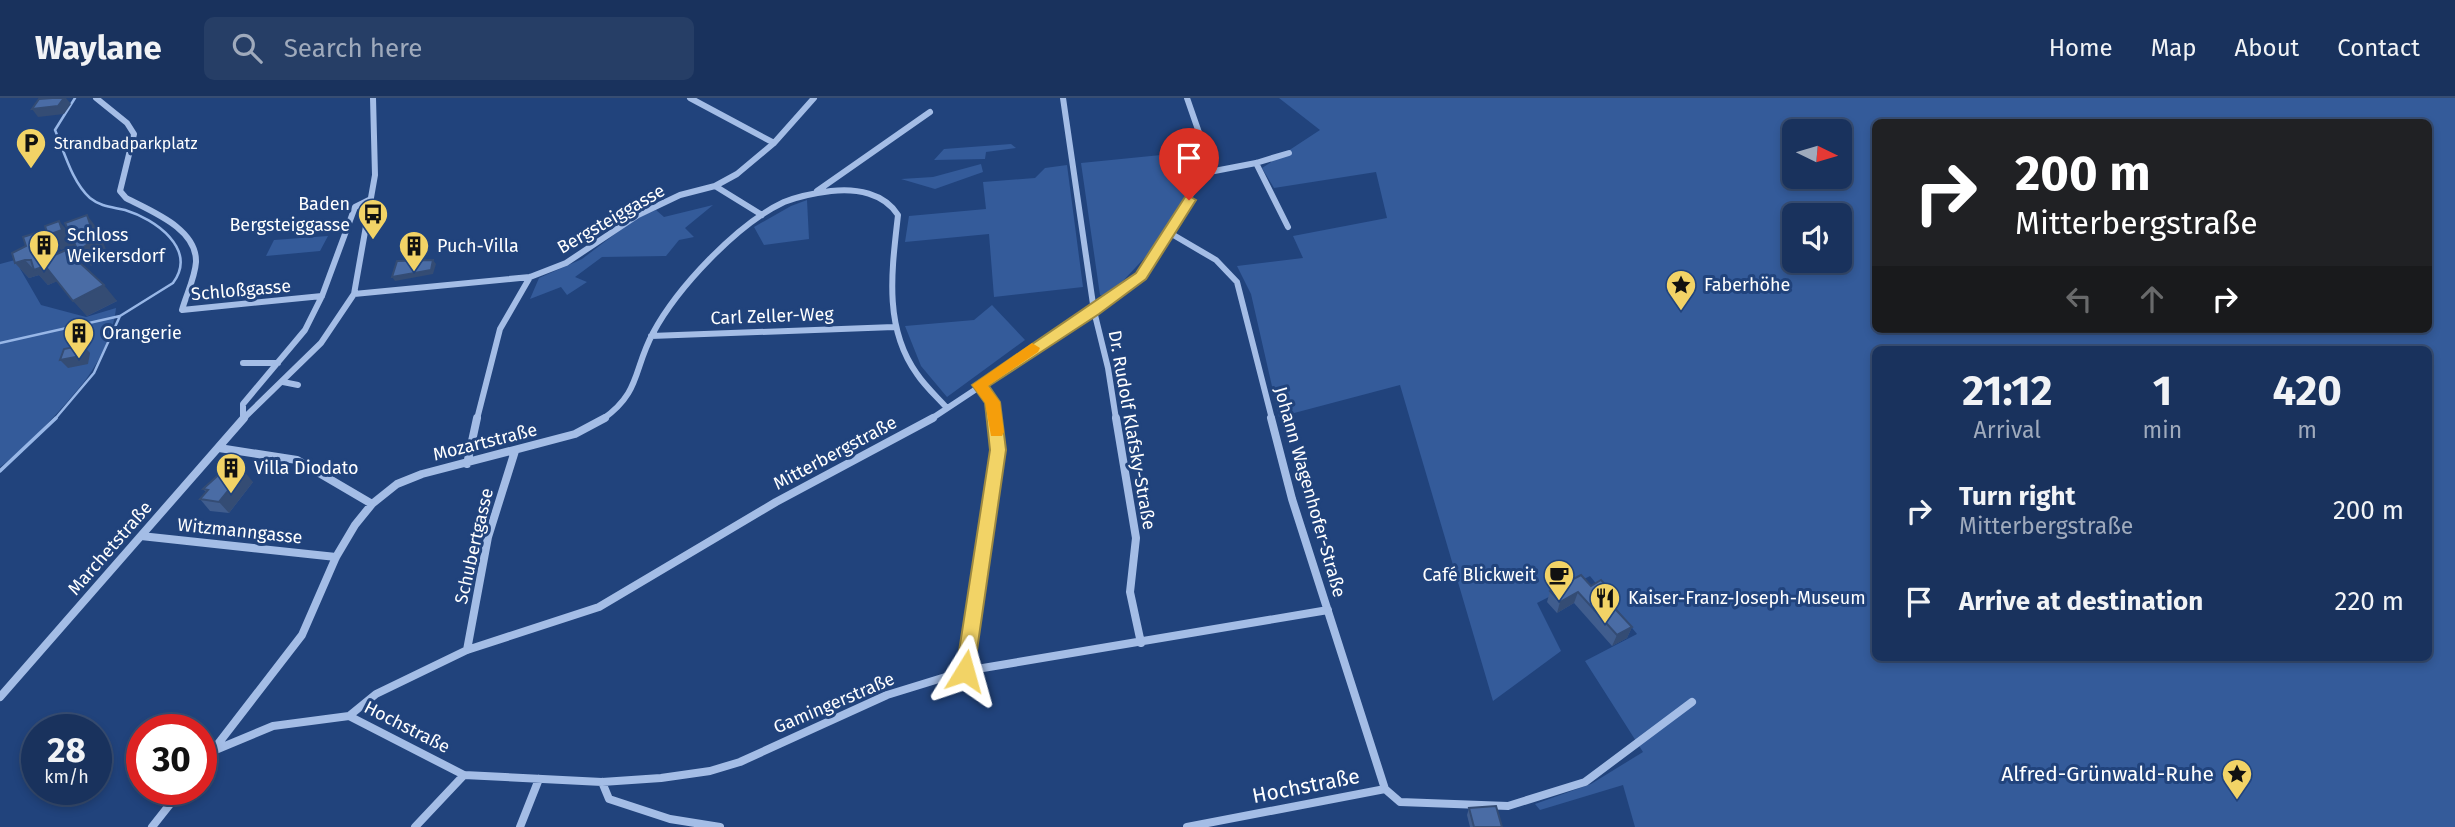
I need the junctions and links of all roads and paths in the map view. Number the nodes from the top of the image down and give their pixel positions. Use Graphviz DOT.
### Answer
graph roads {
  1 [pos="96,98"];
  2 [pos="373,98"];
  3 [pos="690,98"];
  4 [pos="814,98"];
  5 [pos="1063,98"];
  6 [pos="1187,98"];
  7 [pos="930,112"];
  8 [pos="774,143"];
  9 [pos="1289,153"];
  10 [pos="1256,163"];
  11 [pos="1204,173"];
  12 [pos="715,186"];
  13 [pos="813,193"];
  14 [pos="371,199"];
  15 [pos="762,215"];
  16 [pos="1288,228"];
  17 [pos="1170,233"];
  18 [pos="530,277"];
  19 [pos="354,294"];
  20 [pos="322,296"];
  21 [pos="1094,311"];
  22 [pos="894,327"];
  23 [pos="651,336"];
  24 [pos="243,363"];
  25 [pos="278,363"];
  26 [pos="283,382"];
  27 [pos="298,385"];
  28 [pos="979,385"];
  29 [pos="946,407"];
  30 [pos="243,419"];
  31 [pos="219,448"];
  32 [pos="515,451"];
  33 [pos="467,464"];
  34 [pos="372,504"];
  35 [pos="141,536"];
  36 [pos="335,557"];
  37 [pos="1328,610"];
  38 [pos="1141,643"];
  39 [pos="467,650"];
  40 [pos="965,671"];
  41 [pos="0,697"];
  42 [pos="1692,702"];
  43 [pos="349,716"];
  44 [pos="217,747"];
  45 [pos="217,750"];
  46 [pos="464,775"];
  47 [pos="539,779"];
  48 [pos="602,782"];
  49 [pos="1385,789"];
  50 [pos="170,805"];
  51 [pos="152,827"];
  52 [pos="415,827"];
  53 [pos="520,827"];
  54 [pos="719,827"];
  55 [pos="1186,827"];
  1 -- 20 [label="street, Schloßgasse"];
  2 -- 14 [label="street, Marchetstraße"];
  3 -- 8 [label="street"];
  4 -- 8 [label="street, Bergsteiggasse"];
  5 -- 21 [label="street, Dr. Rudolf Klafsky-Straße"];
  6 -- 11 [label="street"];
  7 -- 13 [label="street"];
  8 -- 12 [label="street, Bergsteiggasse"];
  9 -- 10 [label="street"];
  10 -- 11 [label="street"];
  10 -- 16 [label="street"];
  11 -- 17 [label="street, Mitterbergstraße"];
  12 -- 15 [label="street"];
  12 -- 18 [label="street, Bergsteiggasse"];
  13 -- 15 [label="street, Mozartstraße"];
  13 -- 22 [label="street"];
  14 -- 19 [label="street, Marchetstraße"];
  14 -- 20 [label="street, Marchetstraße"];
  15 -- 23 [label="street, Mozartstraße"];
  17 -- 21 [label="street, Mitterbergstraße"];
  17 -- 37 [label="street, Johann Wagenhofer-Straße"];
  18 -- 19 [label="street, Bergsteiggasse"];
  18 -- 33 [label="street, Schubertgasse"];
  19 -- 26 [label="street, Marchetstraße"];
  20 -- 25 [label="street, Marchetstraße"];
  21 -- 28 [label="street, Mitterbergstraße"];
  21 -- 38 [label="street, Dr. Rudolf Klafsky-Straße"];
  22 -- 23 [label="street, Carl Zeller-Weg"];
  22 -- 29 [label="street"];
  23 -- 32 [label="street, Mozartstraße"];
  24 -- 25 [label="street"];
  25 -- 30 [label="street, Marchetstraße"];
  26 -- 27 [label="street"];
  26 -- 30 [label="street, Marchetstraße"];
  28 -- 29 [label="street, Mitterbergstraße"];
  28 -- 40 [label="street"];
  29 -- 39 [label="street, Mitterbergstraße"];
  30 -- 31 [label="street, Marchetstraße"];
  31 -- 34 [label="street"];
  31 -- 35 [label="street, Marchetstraße"];
  32 -- 33 [label="street, Mozartstraße"];
  32 -- 39 [label="street, Schubertgasse"];
  33 -- 34 [label="street, Mozartstraße"];
  34 -- 36 [label="street, Mozartstraße"];
  35 -- 36 [label="street, Witzmanngasse"];
  35 -- 41 [label="street, Marchetstraße"];
  36 -- 44 [label="street, Mozartstraße"];
  37 -- 38 [label="street, Gamingerstraße"];
  37 -- 49 [label="street, Johann Wagenhofer-Straße"];
  38 -- 40 [label="street, Gamingerstraße"];
  39 -- 43 [label="street, Mitterbergstraße"];
  40 -- 48 [label="street, Gamingerstraße"];
  42 -- 49 [label="street, Hochstraße"];
  43 -- 45 [label="street, Hochstraße"];
  43 -- 46 [label="street, Hochstraße"];
  46 -- 47 [label="street, Hochstraße"];
  46 -- 52 [label="street"];
  47 -- 48 [label="street, Hochstraße"];
  47 -- 53 [label="street"];
  48 -- 54 [label="street"];
  49 -- 55 [label="street, Hochstraße"];
  50 -- 51 [label="street"];
}
